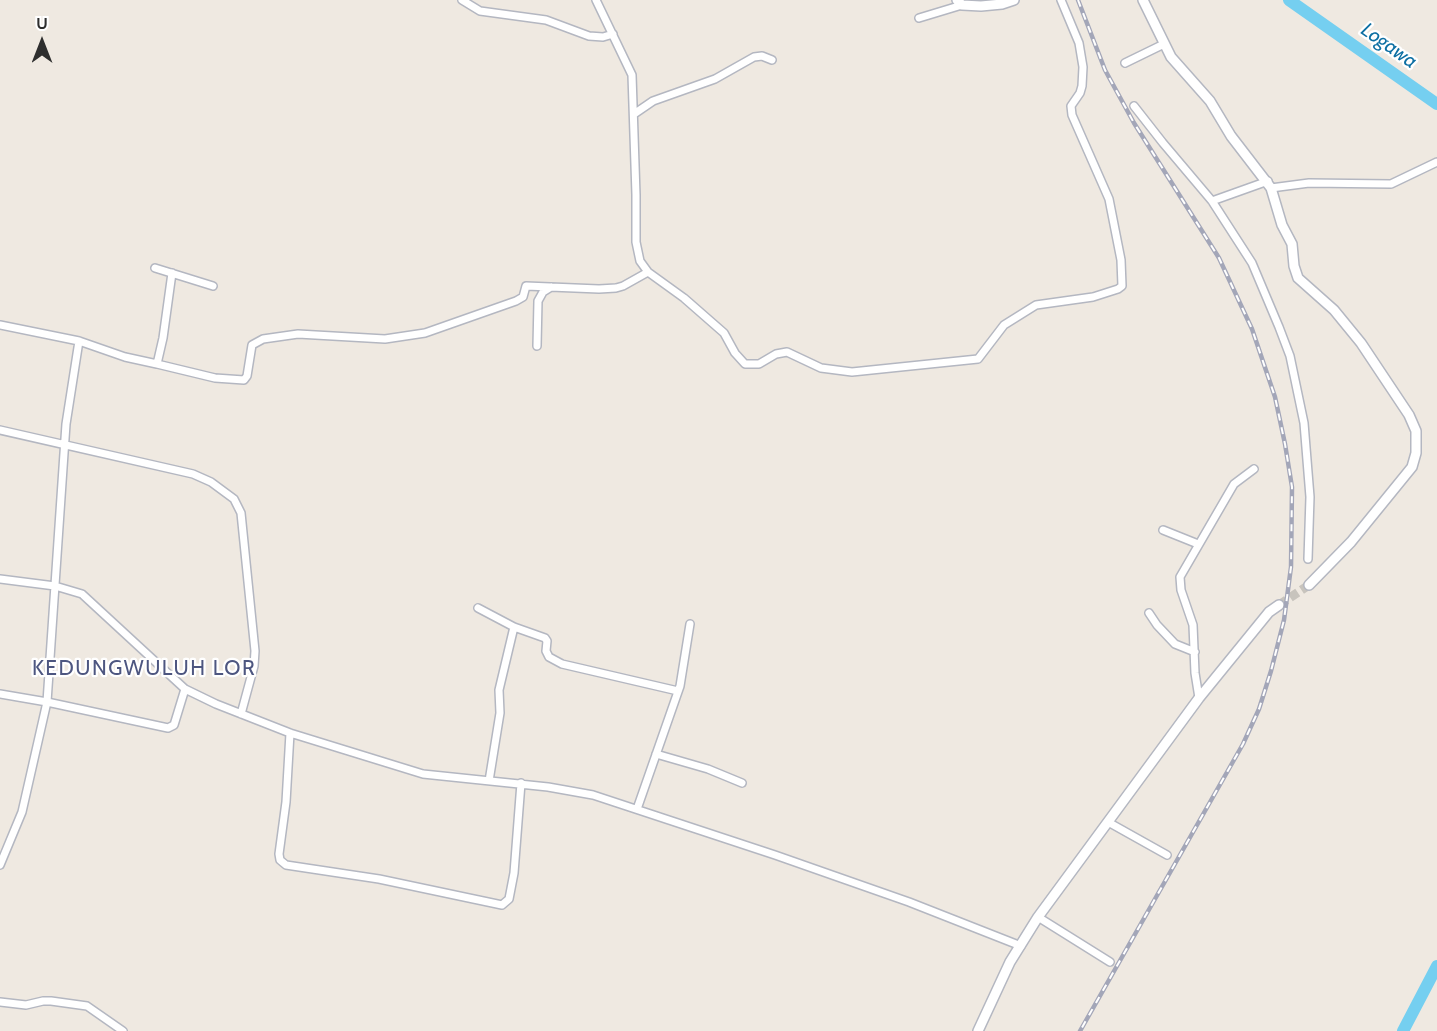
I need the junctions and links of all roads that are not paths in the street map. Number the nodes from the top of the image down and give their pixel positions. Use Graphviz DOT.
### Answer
graph roads {
  1 [pos="462,0"];
  2 [pos="596,0"];
  3 [pos="1014,0"];
  4 [pos="1061,0"];
  5 [pos="1143,0"];
  6 [pos="959,2"];
  7 [pos="919,18"];
  8 [pos="614,34"];
  9 [pos="1164,44"];
  10 [pos="772,60"];
  11 [pos="1125,63"];
  12 [pos="1134,106"];
  13 [pos="634,114"];
  14 [pos="1437,162"];
  15 [pos="1270,184"];
  16 [pos="1212,201"];
  17 [pos="155,268"];
  18 [pos="648,272"];
  19 [pos="172,273"];
  20 [pos="213,286"];
  21 [pos="551,287"];
  22 [pos="0,326"];
  23 [pos="79,341"];
  24 [pos="537,346"];
  25 [pos="157,364"];
  26 [pos="0,430"];
  27 [pos="65,444"];
  28 [pos="1254,469"];
  29 [pos="1163,530"];
  30 [pos="1198,544"];
  31 [pos="1308,559"];
  32 [pos="0,579"];
  33 [pos="1309,585"];
  34 [pos="55,586"];
  35 [pos="1278,605"];
  36 [pos="478,608"];
  37 [pos="1149,613"];
  38 [pos="690,624"];
  39 [pos="514,627"];
  40 [pos="1195,652"];
  41 [pos="185,689"];
  42 [pos="678,691"];
  43 [pos="0,694"];
  44 [pos="1199,698"];
  45 [pos="47,702"];
  46 [pos="241,714"];
  47 [pos="290,733"];
  48 [pos="656,754"];
  49 [pos="489,781"];
  50 [pos="521,783"];
  51 [pos="742,783"];
  52 [pos="637,809"];
  53 [pos="1108,822"];
  54 [pos="1167,855"];
  55 [pos="0,865"];
  56 [pos="1038,917"];
  57 [pos="1021,946"];
  58 [pos="1110,962"];
  59 [pos="0,1002"];
  60 [pos="123,1031"];
  61 [pos="978,1031"];
  1 -- 8 [label="street"];
  2 -- 8 [label="street"];
  3 -- 6 [label="street"];
  4 -- 18 [label="street"];
  5 -- 9 [label="street"];
  6 -- 7 [label="street"];
  8 -- 13 [label="street"];
  9 -- 11 [label="street"];
  9 -- 15 [label="street"];
  10 -- 13 [label="street"];
  12 -- 16 [label="street"];
  13 -- 18 [label="street"];
  14 -- 15 [label="street"];
  15 -- 16 [label="street"];
  15 -- 33 [label="street"];
  16 -- 31 [label="street"];
  17 -- 19 [label="street"];
  18 -- 21 [label="street"];
  19 -- 20 [label="street"];
  19 -- 25 [label="street"];
  21 -- 24 [label="street"];
  21 -- 25 [label="street"];
  22 -- 23 [label="street"];
  23 -- 25 [label="street"];
  23 -- 27 [label="street"];
  26 -- 27 [label="street"];
  27 -- 34 [label="street"];
  27 -- 46 [label="street"];
  28 -- 30 [label="street"];
  29 -- 30 [label="street"];
  30 -- 40 [label="street"];
  32 -- 34 [label="street"];
  34 -- 41 [label="street"];
  34 -- 45 [label="street"];
  35 -- 44 [label="street"];
  36 -- 39 [label="street"];
  37 -- 40 [label="street"];
  38 -- 42 [label="street"];
  39 -- 42 [label="street"];
  39 -- 49 [label="street"];
  40 -- 44 [label="street"];
  41 -- 45 [label="street"];
  41 -- 46 [label="street"];
  42 -- 48 [label="street"];
  43 -- 45 [label="street"];
  44 -- 53 [label="street"];
  45 -- 55 [label="street"];
  46 -- 47 [label="street"];
  47 -- 49 [label="street"];
  47 -- 50 [label="street"];
  48 -- 51 [label="street"];
  48 -- 52 [label="street"];
  49 -- 50 [label="street"];
  50 -- 52 [label="street"];
  52 -- 57 [label="street"];
  53 -- 54 [label="street"];
  53 -- 56 [label="street"];
  56 -- 57 [label="street"];
  56 -- 58 [label="street"];
  57 -- 61 [label="street"];
  59 -- 60 [label="street"];
}
